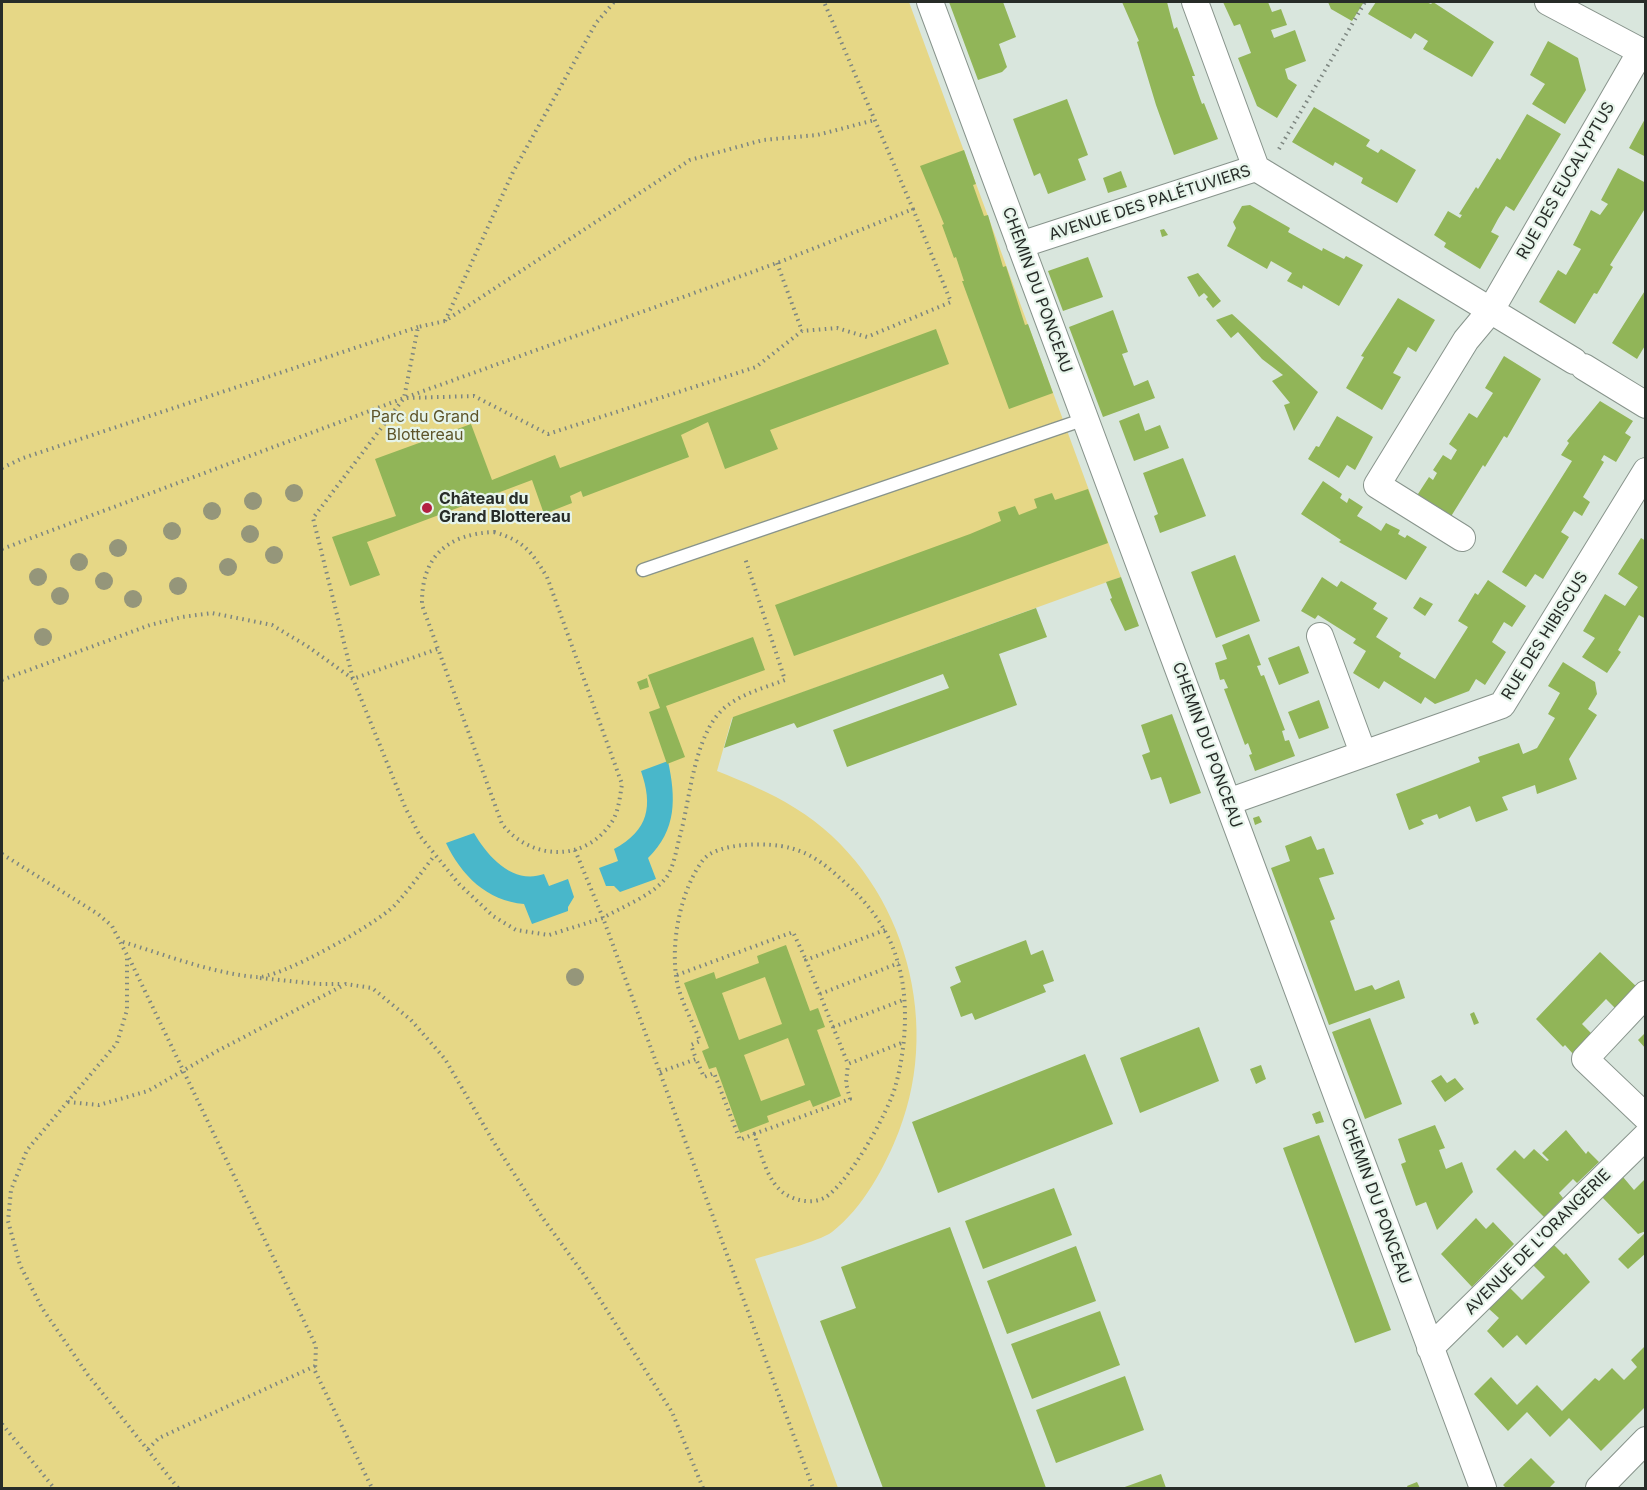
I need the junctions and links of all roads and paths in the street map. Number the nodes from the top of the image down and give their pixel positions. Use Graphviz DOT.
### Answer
graph roads {
  1 [pos="614,2"];
  2 [pos="825,2"];
  3 [pos="930,2"];
  4 [pos="1195,2"];
  5 [pos="1365,2"];
  6 [pos="1548,2"];
  7 [pos="1643,53"];
  8 [pos="875,120"];
  9 [pos="1256,168"];
  10 [pos="913,210"];
  11 [pos="1020,245"];
  12 [pos="777,263"];
  13 [pos="1491,310"];
  14 [pos="446,321"];
  15 [pos="418,327"];
  16 [pos="802,331"];
  17 [pos="404,398"];
  18 [pos="1646,405"];
  19 [pos="1085,419"];
  20 [pos="2,468"];
  21 [pos="1646,471"];
  22 [pos="738,537"];
  23 [pos="1462,538"];
  24 [pos="2,549"];
  25 [pos="643,570"];
  26 [pos="1320,636"];
  27 [pos="437,649"];
  28 [pos="353,679"];
  29 [pos="2,680"];
  30 [pos="1363,753"];
  31 [pos="1228,802"];
  32 [pos="575,850"];
  33 [pos="2,854"];
  34 [pos="434,856"];
  35 [pos="603,918"];
  36 [pos="885,930"];
  37 [pos="122,942"];
  38 [pos="127,955"];
  39 [pos="807,960"];
  40 [pos="898,963"];
  41 [pos="677,975"];
  42 [pos="259,978"];
  43 [pos="346,984"];
  44 [pos="820,994"];
  45 [pos="1646,994"];
  46 [pos="903,1000"];
  47 [pos="833,1027"];
  48 [pos="904,1042"];
  49 [pos="696,1059"];
  50 [pos="848,1064"];
  51 [pos="184,1071"];
  52 [pos="660,1072"];
  53 [pos="68,1102"];
  54 [pos="1646,1117"];
  55 [pos="754,1134"];
  56 [pos="1646,1136"];
  57 [pos="1430,1348"];
  58 [pos="315,1366"];
  59 [pos="2,1424"];
  60 [pos="1646,1440"];
  61 [pos="148,1449"];
  62 [pos="54,1488"];
  63 [pos="178,1488"];
  64 [pos="372,1488"];
  65 [pos="702,1488"];
  66 [pos="813,1488"];
  67 [pos="1483,1488"];
  68 [pos="1599,1488"];
  1 -- 14 [label="path"];
  2 -- 8 [label="path"];
  3 -- 11 [label="street, CHEMIN DU PONCEAU"];
  4 -- 9 [label="street"];
  5 -- 9 [label="path"];
  6 -- 7 [label="street, RUE DES EUCALYPTUS"];
  7 -- 13 [label="street, RUE DES EUCALYPTUS"];
  8 -- 10 [label="path"];
  8 -- 14 [label="path"];
  9 -- 11 [label="street, AVENUE DES PALÉTUVIERS"];
  9 -- 13 [label="street, AVENUE DES PALÉTUVIERS"];
  10 -- 12 [label="path"];
  10 -- 16 [label="path"];
  11 -- 19 [label="street, CHEMIN DU PONCEAU"];
  12 -- 16 [label="path"];
  12 -- 17 [label="path"];
  13 -- 18 [label="street"];
  13 -- 23 [label="street, RUE DES EUCALYPTUS"];
  14 -- 15 [label="path"];
  15 -- 17 [label="path"];
  15 -- 20 [label="path"];
  16 -- 17 [label="path"];
  17 -- 24 [label="path"];
  17 -- 28 [label="path"];
  19 -- 22 [label="lane"];
  19 -- 31 [label="street, CHEMIN DU PONCEAU"];
  21 -- 30 [label="street, RUE DES HIBISCUS"];
  22 -- 25 [label="lane"];
  22 -- 35 [label="path"];
  26 -- 30 [label="street"];
  27 -- 28 [label="path"];
  27 -- 32 [label="path"];
  27 -- 32 [label="path"];
  28 -- 29 [label="path"];
  28 -- 34 [label="path"];
  30 -- 31 [label="street, RUE DES HIBISCUS"];
  31 -- 57 [label="street, CHEMIN DU PONCEAU"];
  32 -- 35 [label="path"];
  33 -- 37 [label="path"];
  34 -- 35 [label="path"];
  34 -- 42 [label="path"];
  35 -- 52 [label="path"];
  36 -- 39 [label="path"];
  36 -- 40 [label="path"];
  36 -- 41 [label="path"];
  37 -- 38 [label="path"];
  37 -- 42 [label="path"];
  38 -- 51 [label="path"];
  38 -- 53 [label="path"];
  39 -- 41 [label="path"];
  39 -- 44 [label="path"];
  40 -- 44 [label="path"];
  40 -- 46 [label="path"];
  41 -- 49 [label="path"];
  42 -- 43 [label="path"];
  43 -- 51 [label="path"];
  43 -- 65 [label="path"];
  44 -- 47 [label="path"];
  45 -- 54 [label="street"];
  46 -- 47 [label="path"];
  46 -- 48 [label="path"];
  47 -- 50 [label="path"];
  48 -- 50 [label="path"];
  48 -- 55 [label="path"];
  49 -- 52 [label="path"];
  49 -- 55 [label="path"];
  50 -- 55 [label="path"];
  51 -- 53 [label="path"];
  51 -- 58 [label="path"];
  52 -- 66 [label="path"];
  53 -- 61 [label="path"];
  56 -- 57 [label="street, AVENUE DE L'ORANGERIE"];
  57 -- 67 [label="street, CHEMIN DU PONCEAU"];
  58 -- 61 [label="path"];
  58 -- 64 [label="path"];
  59 -- 62 [label="path"];
  60 -- 68 [label="street"];
  61 -- 63 [label="path"];
}
